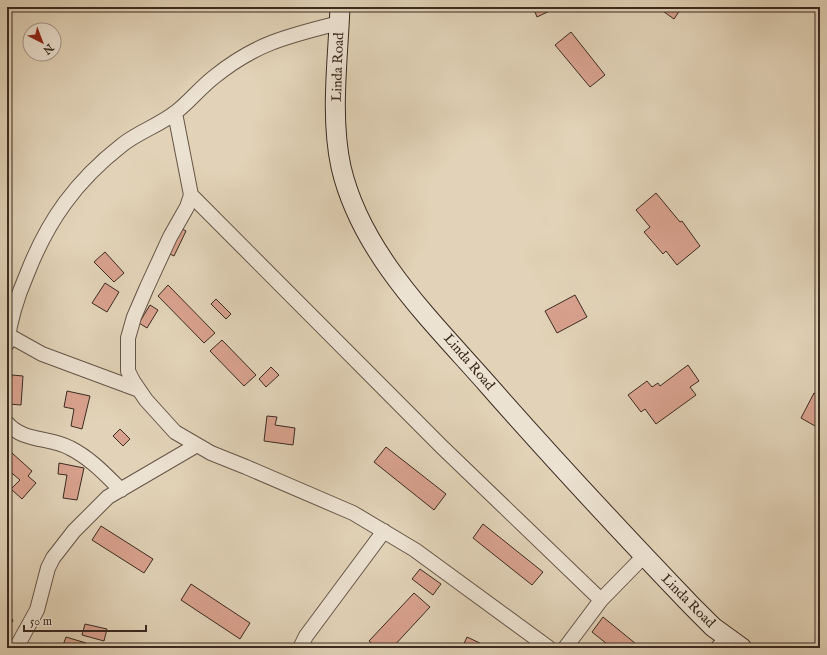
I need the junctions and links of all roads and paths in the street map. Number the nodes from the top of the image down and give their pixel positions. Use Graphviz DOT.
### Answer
graph roads {
  1 [pos="340,15"];
  2 [pos="176,112"];
  3 [pos="191,195"];
  4 [pos="7,340"];
  5 [pos="139,390"];
  6 [pos="7,424"];
  7 [pos="198,445"];
  8 [pos="121,490"];
  9 [pos="384,530"];
  10 [pos="644,556"];
  11 [pos="601,600"];
  12 [pos="718,641"];
  13 [pos="16,648"];
  14 [pos="300,648"];
  15 [pos="549,648"];
  16 [pos="565,648"];
  17 [pos="742,648"];
  1 -- 2 [label="street"];
  1 -- 10 [label="street, Linda Road"];
  2 -- 3 [label="street"];
  2 -- 4 [label="street"];
  3 -- 5 [label="street"];
  3 -- 11 [label="street"];
  4 -- 5 [label="street"];
  5 -- 7 [label="street"];
  6 -- 8 [label="street"];
  7 -- 8 [label="street"];
  7 -- 9 [label="street"];
  8 -- 13 [label="street"];
  9 -- 14 [label="street"];
  9 -- 15 [label="street"];
  10 -- 11 [label="street"];
  10 -- 12 [label="street, Linda Road"];
  11 -- 16 [label="street"];
  12 -- 17 [label="street, Linda Road"];
}
